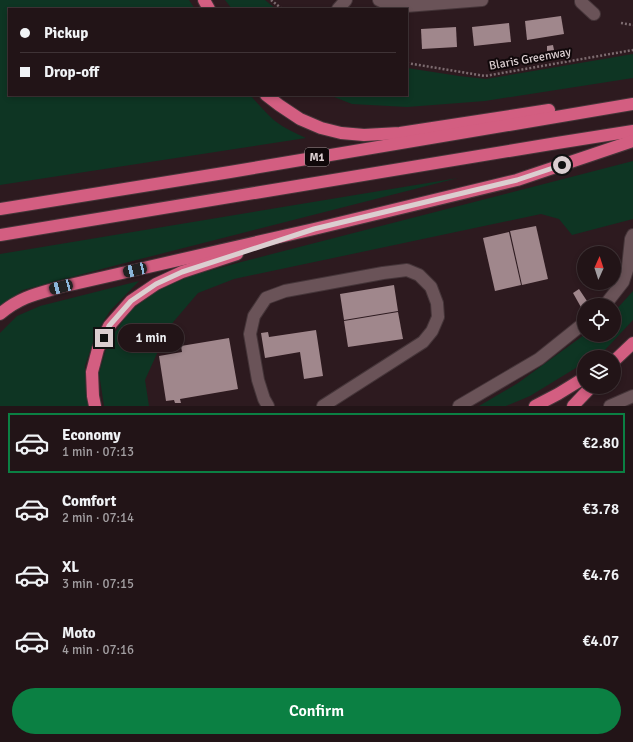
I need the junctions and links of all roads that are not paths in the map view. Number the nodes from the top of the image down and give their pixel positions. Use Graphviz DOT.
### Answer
graph roads {
  1 [pos="346,0"];
  2 [pos="379,0"];
  3 [pos="482,0"];
  4 [pos="581,0"];
  5 [pos="588,0"];
  6 [pos="401,7"];
  7 [pos="339,8"];
  8 [pos="267,96"];
  9 [pos="633,98"];
  10 [pos="633,104"];
  11 [pos="633,131"];
  12 [pos="633,141"];
  13 [pos="0,209"];
  14 [pos="314,229"];
  15 [pos="0,235"];
  16 [pos="633,235"];
  17 [pos="610,298"];
  18 [pos="0,314"];
  19 [pos="577,329"];
  20 [pos="633,343"];
  21 [pos="621,354"];
  22 [pos="577,382"];
  23 [pos="584,394"];
  24 [pos="633,396"];
  25 [pos="95,406"];
  26 [pos="268,406"];
  27 [pos="323,406"];
  28 [pos="459,406"];
  29 [pos="535,406"];
  30 [pos="573,406"];
  31 [pos="610,406"];
  1 -- 7 [label="street"];
  2 -- 6 [label="street"];
  3 -- 6 [label="street"];
  4 -- 5 [label="street"];
  8 -- 9 [label="highway"];
  10 -- 13 [label="highway, M1"];
  11 -- 15 [label="highway, M1"];
  12 -- 14 [label="highway"];
  14 -- 18 [label="highway"];
  14 -- 25 [label="highway"];
  16 -- 17 [label="street"];
  19 -- 28 [label="street"];
  20 -- 21 [label="highway"];
  22 -- 29 [label="highway"];
  23 -- 30 [label="highway"];
  24 -- 31 [label="street"];
  26 -- 27 [label="street"];
}
